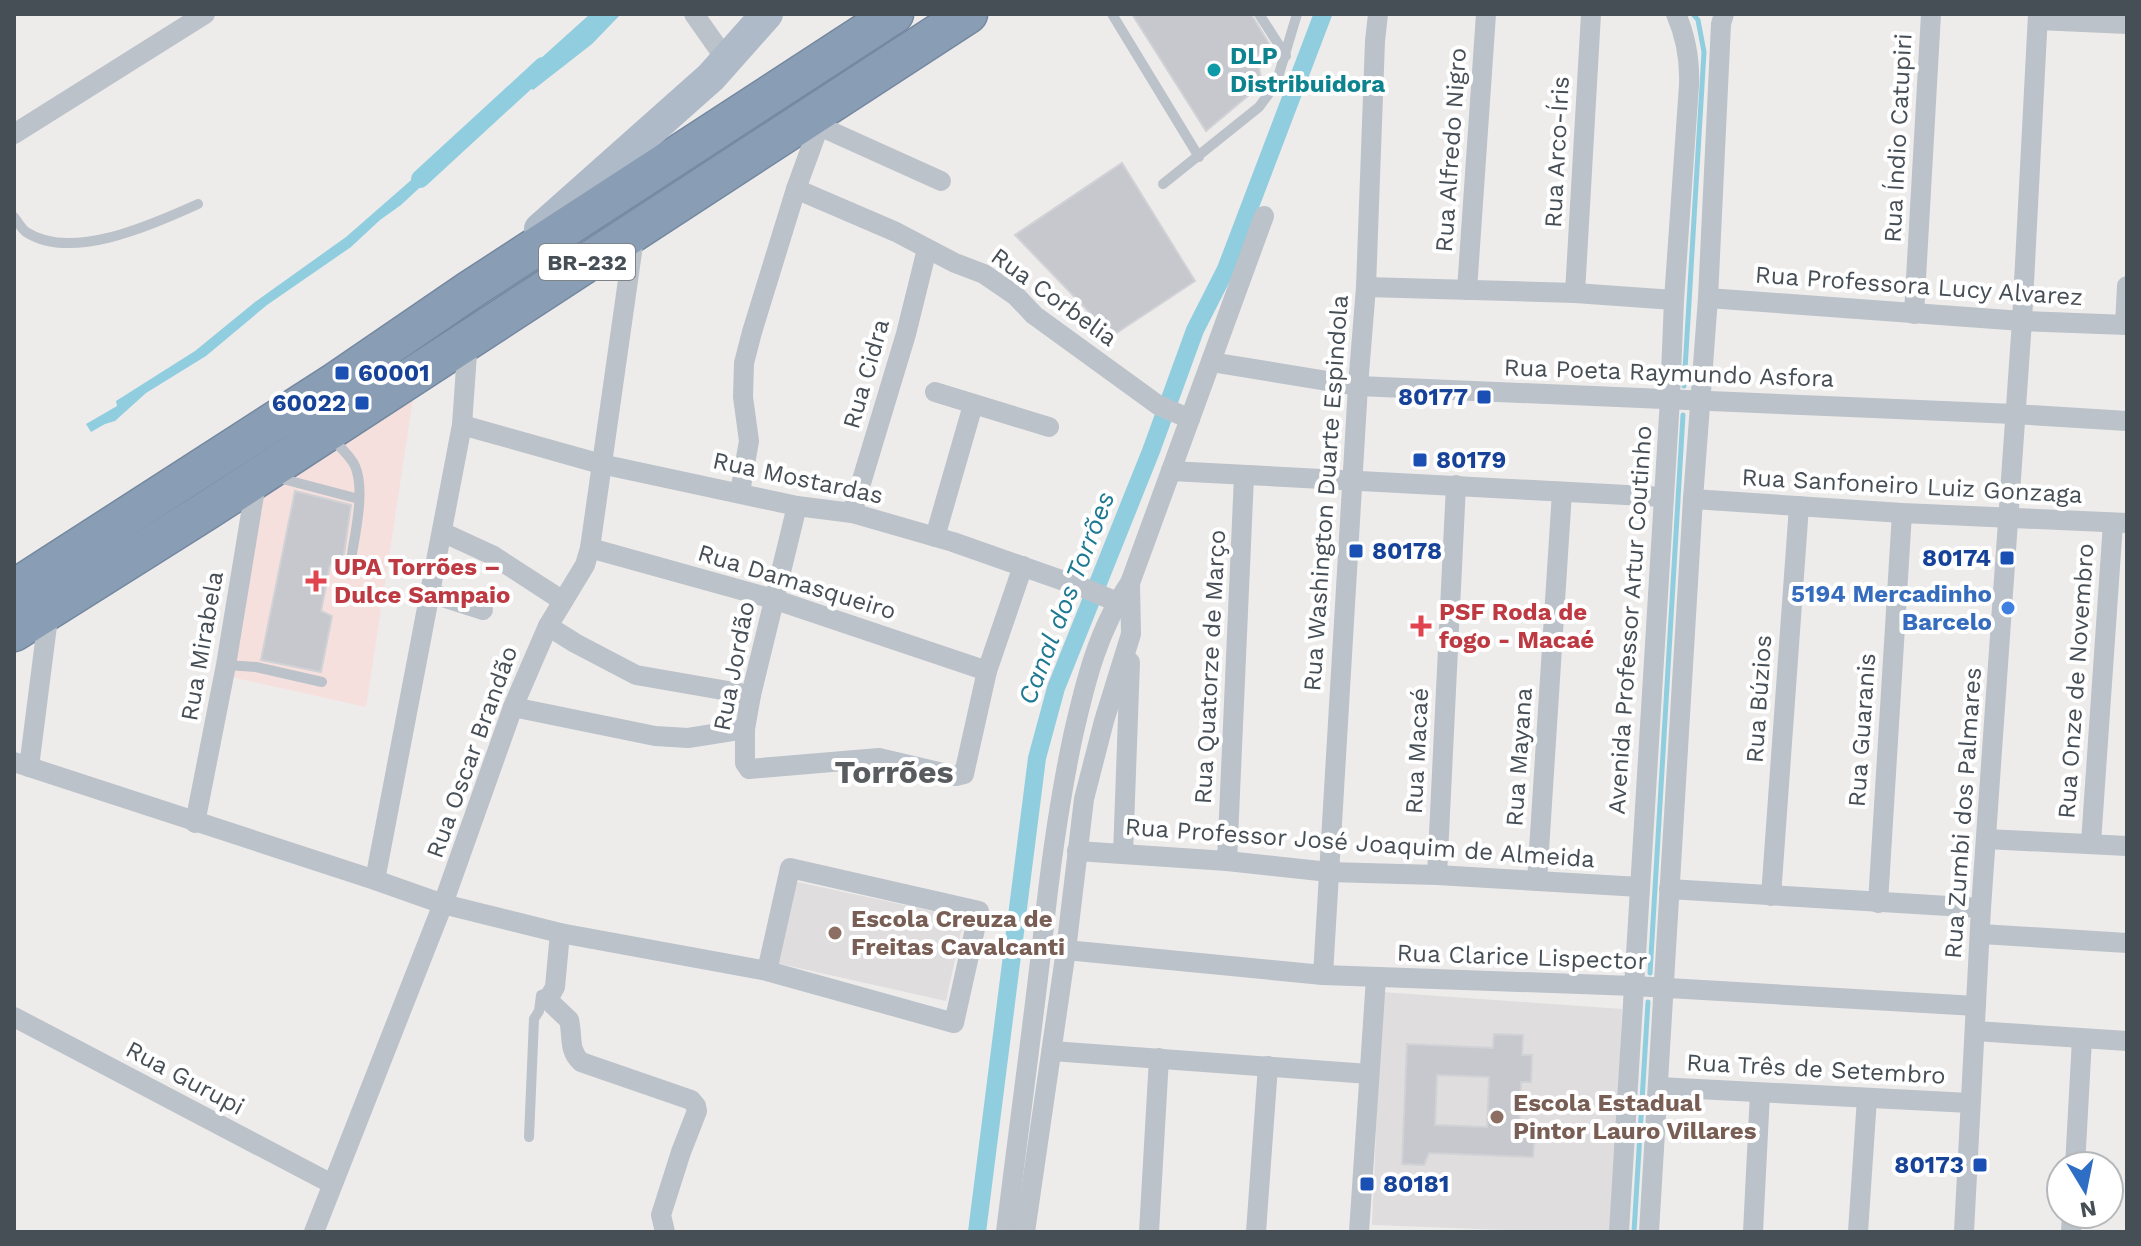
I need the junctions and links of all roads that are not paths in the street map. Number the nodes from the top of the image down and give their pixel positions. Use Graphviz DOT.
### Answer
graph roads {
  1 [pos="205,14"];
  2 [pos="694,14"];
  3 [pos="767,14"];
  4 [pos="894,14"];
  5 [pos="968,14"];
  6 [pos="1112,14"];
  7 [pos="1259,14"];
  8 [pos="1297,14"];
  9 [pos="1378,14"];
  10 [pos="1486,14"];
  11 [pos="1591,14"];
  12 [pos="1676,14"];
  13 [pos="1724,14"];
  14 [pos="1931,14"];
  15 [pos="2038,17"];
  16 [pos="2127,24"];
  17 [pos="1286,56"];
  18 [pos="727,61"];
  19 [pos="813,122"];
  20 [pos="14,134"];
  21 [pos="1199,157"];
  22 [pos="941,181"];
  23 [pos="1163,184"];
  24 [pos="796,189"];
  25 [pos="198,204"];
  26 [pos="1264,216"];
  27 [pos="14,217"];
  28 [pos="635,231"];
  29 [pos="927,249"];
  30 [pos="2127,286"];
  31 [pos="1366,287"];
  32 [pos="470,290"];
  33 [pos="1467,290"];
  34 [pos="1575,293"];
  35 [pos="1708,298"];
  36 [pos="1674,300"];
  37 [pos="1914,314"];
  38 [pos="2022,321"];
  39 [pos="2126,325"];
  40 [pos="468,339"];
  41 [pos="1211,362"];
  42 [pos="1358,386"];
  43 [pos="935,392"];
  44 [pos="1670,399"];
  45 [pos="1700,401"];
  46 [pos="973,405"];
  47 [pos="2014,414"];
  48 [pos="1189,419"];
  49 [pos="2127,421"];
  50 [pos="462,425"];
  51 [pos="1049,427"];
  52 [pos="326,433"];
  53 [pos="601,464"];
  54 [pos="1171,471"];
  55 [pos="260,475"];
  56 [pos="1244,476"];
  57 [pos="1352,480"];
  58 [pos="1456,485"];
  59 [pos="740,492"];
  60 [pos="1562,492"];
  61 [pos="1664,497"];
  62 [pos="359,499"];
  63 [pos="1693,499"];
  64 [pos="797,506"];
  65 [pos="1799,506"];
  66 [pos="852,513"];
  67 [pos="1902,513"];
  68 [pos="2008,518"];
  69 [pos="2120,523"];
  70 [pos="442,532"];
  71 [pos="935,537"];
  72 [pos="590,548"];
  73 [pos="350,566"];
  74 [pos="1023,566"];
  75 [pos="1130,583"];
  76 [pos="14,589"];
  77 [pos="430,593"];
  78 [pos="1101,595"];
  79 [pos="773,599"];
  80 [pos="563,601"];
  81 [pos="49,610"];
  82 [pos="483,610"];
  83 [pos="548,626"];
  84 [pos="14,632"];
  85 [pos="1131,634"];
  86 [pos="226,665"];
  87 [pos="987,671"];
  88 [pos="322,682"];
  89 [pos="751,695"];
  90 [pos="513,707"];
  91 [pos="745,729"];
  92 [pos="21,765"];
  93 [pos="195,823"];
  94 [pos="1986,839"];
  95 [pos="2091,843"];
  96 [pos="2127,846"];
  97 [pos="1077,851"];
  98 [pos="1123,854"];
  99 [pos="1227,861"];
  100 [pos="1329,872"];
  101 [pos="1437,875"];
  102 [pos="375,880"];
  103 [pos="1537,881"];
  104 [pos="1640,887"];
  105 [pos="1669,889"];
  106 [pos="1771,896"];
  107 [pos="1878,903"];
  108 [pos="443,904"];
  109 [pos="1981,908"];
  110 [pos="560,933"];
  111 [pos="1981,934"];
  112 [pos="2127,943"];
  113 [pos="1066,950"];
  114 [pos="767,971"];
  115 [pos="1323,975"];
  116 [pos="1376,978"];
  117 [pos="1634,986"];
  118 [pos="555,987"];
  119 [pos="1663,989"];
  120 [pos="1976,1006"];
  121 [pos="14,1017"];
  122 [pos="1975,1031"];
  123 [pos="2082,1039"];
  124 [pos="2127,1041"];
  125 [pos="1052,1051"];
  126 [pos="1159,1058"];
  127 [pos="1268,1066"];
  128 [pos="1369,1074"];
  129 [pos="1659,1087"];
  130 [pos="1760,1093"];
  131 [pos="1867,1098"];
  132 [pos="1970,1103"];
  133 [pos="529,1137"];
  134 [pos="2076,1150"];
  135 [pos="332,1184"];
  136 [pos="314,1232"];
  137 [pos="665,1232"];
  138 [pos="1006,1232"];
  139 [pos="1025,1232"];
  140 [pos="1149,1232"];
  141 [pos="1256,1232"];
  142 [pos="1359,1232"];
  143 [pos="1619,1232"];
  144 [pos="1649,1232"];
  145 [pos="1753,1232"];
  146 [pos="1858,1232"];
  147 [pos="1964,1232"];
  1 -- 20 [label="street"];
  2 -- 18 [label="street"];
  3 -- 18 [label="main road"];
  4 -- 32 [label="highway"];
  5 -- 19 [label="highway, BR-232"];
  6 -- 21 [label="lane"];
  7 -- 17 [label="lane"];
  8 -- 17 [label="lane"];
  9 -- 31 [label="street, Rua Washington Duarte Espindola"];
  10 -- 33 [label="street, Rua Alfredo Nigro"];
  11 -- 34 [label="street, Rua Arco-Íris"];
  12 -- 36 [label="street, Avenida Professor Artur Coutinho"];
  13 -- 35 [label="street"];
  14 -- 37 [label="street, Rua Índio Catupiri"];
  15 -- 16 [label="street"];
  15 -- 38 [label="street, Rua Zumbi dos Palmares"];
  17 -- 21 [label="lane"];
  18 -- 32 [label="main road"];
  19 -- 22 [label="street"];
  19 -- 24 [label="street"];
  19 -- 28 [label="highway, BR-232"];
  21 -- 23 [label="lane"];
  24 -- 29 [label="street, Rua Corbelia"];
  24 -- 59 [label="street"];
  25 -- 27 [label="lane"];
  26 -- 41 [label="street"];
  28 -- 40 [label="highway, BR-232"];
  28 -- 53 [label="street, Rua Oscar Brandão"];
  29 -- 48 [label="street, Rua Corbelia"];
  29 -- 66 [label="street, Rua Cidra"];
  30 -- 39 [label="street"];
  31 -- 33 [label="street"];
  31 -- 42 [label="street, Rua Washington Duarte Espindola"];
  32 -- 76 [label="highway"];
  33 -- 34 [label="street"];
  34 -- 36 [label="street"];
  35 -- 37 [label="street, Rua Professora Lucy Alvarez"];
  35 -- 45 [label="street"];
  36 -- 44 [label="street, Avenida Professor Artur Coutinho"];
  37 -- 38 [label="street, Rua Professora Lucy Alvarez"];
  38 -- 39 [label="street, Rua Professora Lucy Alvarez"];
  38 -- 47 [label="street, Rua Zumbi dos Palmares"];
  40 -- 50 [label="street"];
  40 -- 52 [label="highway, BR-232"];
  41 -- 42 [label="street, Rua Poeta Raymundo Asfora"];
  41 -- 48 [label="street"];
  42 -- 44 [label="street, Rua Poeta Raymundo Asfora"];
  42 -- 57 [label="street, Rua Washington Duarte Espindola"];
  43 -- 46 [label="street"];
  44 -- 45 [label="street, Rua Poeta Raymundo Asfora"];
  44 -- 61 [label="street, Avenida Professor Artur Coutinho"];
  45 -- 47 [label="street, Rua Poeta Raymundo Asfora"];
  45 -- 63 [label="street"];
  46 -- 51 [label="street"];
  46 -- 71 [label="street"];
  47 -- 49 [label="street, Rua Poeta Raymundo Asfora"];
  47 -- 68 [label="street, Rua Zumbi dos Palmares"];
  48 -- 54 [label="street"];
  50 -- 53 [label="street, Rua Mostardas"];
  50 -- 70 [label="street"];
  52 -- 55 [label="highway, BR-232"];
  52 -- 62 [label="lane"];
  53 -- 59 [label="street, Rua Mostardas"];
  53 -- 72 [label="street, Rua Oscar Brandão"];
  54 -- 56 [label="street"];
  54 -- 75 [label="street"];
  55 -- 62 [label="lane"];
  55 -- 81 [label="highway, BR-232"];
  55 -- 86 [label="street, Rua Mirabela"];
  56 -- 57 [label="street"];
  56 -- 99 [label="street, Rua Quatorze de Março"];
  57 -- 58 [label="street"];
  57 -- 100 [label="street, Rua Washington Duarte Espindola"];
  58 -- 60 [label="street"];
  58 -- 101 [label="street, Rua Macaé"];
  59 -- 64 [label="street, Rua Mostardas"];
  60 -- 61 [label="street"];
  60 -- 103 [label="street, Rua Mayana"];
  61 -- 104 [label="street, Avenida Professor Artur Coutinho"];
  62 -- 73 [label="lane"];
  63 -- 65 [label="street, Rua Sanfoneiro Luiz Gonzaga"];
  63 -- 105 [label="street"];
  64 -- 66 [label="street, Rua Mostardas"];
  64 -- 79 [label="street, Rua Jordão"];
  65 -- 67 [label="street, Rua Sanfoneiro Luiz Gonzaga"];
  65 -- 106 [label="street, Rua Búzios"];
  66 -- 71 [label="street, Rua Mostardas"];
  67 -- 68 [label="street, Rua Sanfoneiro Luiz Gonzaga"];
  67 -- 107 [label="street, Rua Guaranis"];
  68 -- 69 [label="street, Rua Sanfoneiro Luiz Gonzaga"];
  68 -- 94 [label="street, Rua Zumbi dos Palmares"];
  69 -- 95 [label="street, Rua Onze de Novembro"];
  70 -- 77 [label="street"];
  70 -- 80 [label="street"];
  71 -- 74 [label="street, Rua Mostardas"];
  72 -- 79 [label="street, Rua Damasqueiro"];
  72 -- 80 [label="street, Rua Oscar Brandão"];
  74 -- 78 [label="street, Rua Mostardas"];
  74 -- 87 [label="street"];
  75 -- 78 [label="street"];
  75 -- 85 [label="street"];
  77 -- 82 [label="street"];
  77 -- 102 [label="street"];
  78 -- 138 [label="street"];
  79 -- 87 [label="street, Rua Damasqueiro"];
  79 -- 89 [label="street, Rua Jordão"];
  80 -- 83 [label="street, Rua Oscar Brandão"];
  81 -- 84 [label="highway, BR-232"];
  81 -- 92 [label="street"];
  83 -- 89 [label="street"];
  83 -- 90 [label="street, Rua Oscar Brandão"];
  85 -- 97 [label="street"];
  85 -- 98 [label="street"];
  86 -- 88 [label="lane"];
  86 -- 93 [label="street, Rua Mirabela"];
  87 -- 91 [label="street, Rua Jordão"];
  89 -- 91 [label="street, Rua Jordão"];
  90 -- 91 [label="street"];
  90 -- 108 [label="street, Rua Oscar Brandão"];
  92 -- 93 [label="street"];
  93 -- 102 [label="street"];
  94 -- 95 [label="street"];
  94 -- 109 [label="street, Rua Zumbi dos Palmares"];
  95 -- 96 [label="street"];
  97 -- 98 [label="street, Rua Professor José Joaquim de Almeida"];
  97 -- 113 [label="street"];
  98 -- 99 [label="street, Rua Professor José Joaquim de Almeida"];
  99 -- 100 [label="street, Rua Professor José Joaquim de Almeida"];
  100 -- 101 [label="street, Rua Professor José Joaquim de Almeida"];
  100 -- 115 [label="street, Rua Washington Duarte Espindola"];
  101 -- 103 [label="street, Rua Professor José Joaquim de Almeida"];
  102 -- 108 [label="street"];
  103 -- 104 [label="street, Rua Professor José Joaquim de Almeida"];
  104 -- 117 [label="street, Avenida Professor Artur Coutinho"];
  105 -- 106 [label="street"];
  105 -- 119 [label="street"];
  106 -- 107 [label="street"];
  107 -- 109 [label="street"];
  108 -- 110 [label="street"];
  108 -- 135 [label="street, Rua Oscar Brandão"];
  109 -- 111 [label="street, Rua Zumbi dos Palmares"];
  110 -- 114 [label="street"];
  110 -- 118 [label="street"];
  111 -- 112 [label="street"];
  111 -- 120 [label="street, Rua Zumbi dos Palmares"];
  113 -- 115 [label="street, Rua Clarice Lispector"];
  113 -- 125 [label="street"];
  114 -- 114 [label="street"];
  115 -- 116 [label="street, Rua Clarice Lispector"];
  116 -- 117 [label="street, Rua Clarice Lispector"];
  116 -- 128 [label="street"];
  117 -- 119 [label="street, Rua Clarice Lispector"];
  117 -- 143 [label="street, Avenida Professor Artur Coutinho"];
  118 -- 133 [label="lane"];
  118 -- 137 [label="street"];
  119 -- 120 [label="street, Rua Clarice Lispector"];
  119 -- 129 [label="street"];
  120 -- 122 [label="street, Rua Zumbi dos Palmares"];
  121 -- 135 [label="street, Rua Gurupi"];
  122 -- 123 [label="street"];
  122 -- 132 [label="street, Rua Zumbi dos Palmares"];
  123 -- 124 [label="street"];
  123 -- 134 [label="street"];
  125 -- 126 [label="street"];
  125 -- 139 [label="street"];
  126 -- 127 [label="street"];
  126 -- 140 [label="street"];
  127 -- 128 [label="street"];
  127 -- 141 [label="street"];
  128 -- 142 [label="street"];
  129 -- 130 [label="street, Rua Três de Setembro"];
  129 -- 144 [label="street"];
  130 -- 131 [label="street, Rua Três de Setembro"];
  130 -- 145 [label="street"];
  131 -- 132 [label="street, Rua Três de Setembro"];
  131 -- 146 [label="street"];
  132 -- 147 [label="street, Rua Zumbi dos Palmares"];
  135 -- 136 [label="street, Rua Oscar Brandão"];
}
